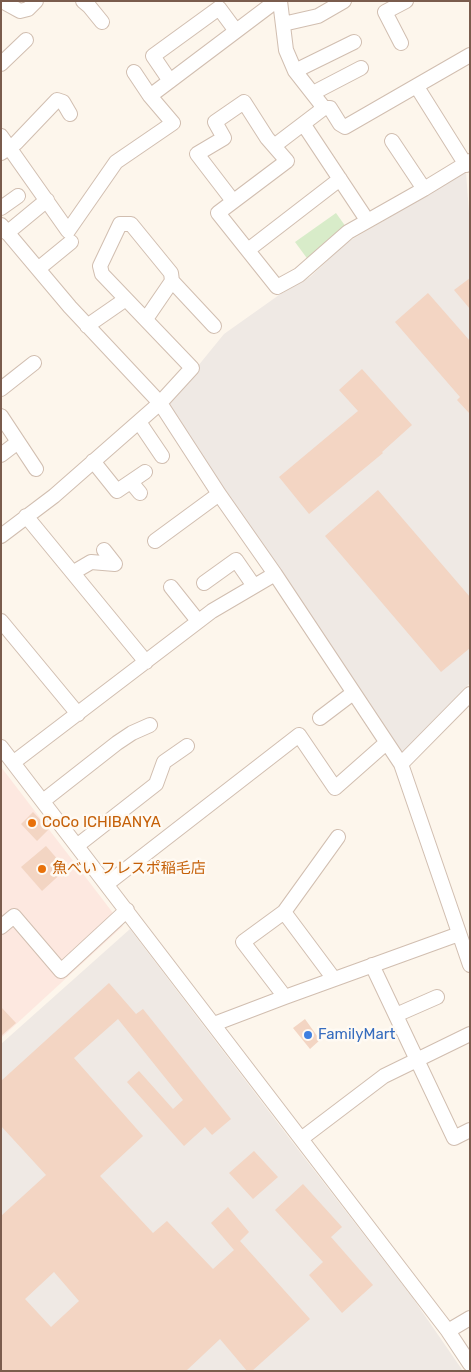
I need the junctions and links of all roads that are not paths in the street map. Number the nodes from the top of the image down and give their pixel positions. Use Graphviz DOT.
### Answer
graph roads {
  1 [pos="2,1"];
  2 [pos="36,1"];
  3 [pos="82,1"];
  4 [pos="276,1"];
  5 [pos="280,1"];
  6 [pos="344,1"];
  7 [pos="406,1"];
  8 [pos="102,22"];
  9 [pos="283,24"];
  10 [pos="236,31"];
  11 [pos="26,40"];
  12 [pos="354,42"];
  13 [pos="401,43"];
  14 [pos="470,55"];
  15 [pos="1,64"];
  16 [pos="361,68"];
  17 [pos="295,71"];
  18 [pos="134,72"];
  19 [pos="170,80"];
  20 [pos="417,87"];
  21 [pos="313,93"];
  22 [pos="150,96"];
  23 [pos="324,108"];
  24 [pos="70,114"];
  25 [pos="304,124"];
  26 [pos="392,141"];
  27 [pos="4,145"];
  28 [pos="274,146"];
  29 [pos="468,163"];
  30 [pos="340,179"];
  31 [pos="424,189"];
  32 [pos="18,196"];
  33 [pos="47,200"];
  34 [pos="233,201"];
  35 [pos="1,208"];
  36 [pos="367,220"];
  37 [pos="4,229"];
  38 [pos="71,242"];
  39 [pos="248,250"];
  40 [pos="38,268"];
  41 [pos="172,281"];
  42 [pos="126,299"];
  43 [pos="146,319"];
  44 [pos="87,326"];
  45 [pos="214,326"];
  46 [pos="34,363"];
  47 [pos="1,389"];
  48 [pos="160,404"];
  49 [pos="1,416"];
  50 [pos="139,422"];
  51 [pos="18,442"];
  52 [pos="1,455"];
  53 [pos="162,456"];
  54 [pos="93,461"];
  55 [pos="36,469"];
  56 [pos="145,472"];
  57 [pos="131,482"];
  58 [pos="140,493"];
  59 [pos="219,494"];
  60 [pos="26,516"];
  61 [pos="1,536"];
  62 [pos="155,541"];
  63 [pos="104,550"];
  64 [pos="74,572"];
  65 [pos="275,574"];
  66 [pos="204,583"];
  67 [pos="254,586"];
  68 [pos="171,587"];
  69 [pos="1,621"];
  70 [pos="198,621"];
  71 [pos="146,662"];
  72 [pos="353,693"];
  73 [pos="470,694"];
  74 [pos="78,714"];
  75 [pos="320,718"];
  76 [pos="150,725"];
  77 [pos="386,744"];
  78 [pos="187,746"];
  79 [pos="1,747"];
  80 [pos="14,762"];
  81 [pos="401,764"];
  82 [pos="43,801"];
  83 [pos="338,837"];
  84 [pos="78,845"];
  85 [pos="107,884"];
  86 [pos="127,910"];
  87 [pos="284,912"];
  88 [pos="1,927"];
  89 [pos="459,934"];
  90 [pos="372,965"];
  91 [pos="470,965"];
  92 [pos="334,979"];
  93 [pos="285,997"];
  94 [pos="437,997"];
  95 [pos="396,1015"];
  96 [pos="214,1024"];
  97 [pos="470,1034"];
  98 [pos="416,1060"];
  99 [pos="470,1130"];
  100 [pos="301,1139"];
  101 [pos="470,1318"];
  102 [pos="448,1331"];
  103 [pos="470,1364"];
  1 -- 2 [label="street"];
  3 -- 8 [label="street"];
  4 -- 10 [label="street"];
  5 -- 9 [label="street"];
  6 -- 9 [label="street"];
  7 -- 13 [label="street"];
  9 -- 17 [label="street"];
  10 -- 19 [label="street"];
  10 -- 19 [label="street"];
  11 -- 15 [label="street"];
  12 -- 17 [label="street"];
  14 -- 20 [label="street"];
  16 -- 21 [label="street"];
  17 -- 21 [label="street"];
  18 -- 22 [label="street"];
  19 -- 22 [label="street"];
  20 -- 23 [label="street"];
  20 -- 29 [label="street"];
  21 -- 23 [label="street"];
  22 -- 33 [label="street"];
  23 -- 25 [label="street"];
  24 -- 27 [label="street"];
  25 -- 28 [label="street"];
  25 -- 30 [label="street"];
  26 -- 31 [label="street"];
  27 -- 33 [label="street"];
  28 -- 34 [label="street"];
  28 -- 34 [label="street"];
  29 -- 31 [label="street"];
  30 -- 36 [label="street"];
  30 -- 39 [label="street"];
  31 -- 36 [label="street"];
  32 -- 35 [label="street"];
  33 -- 37 [label="street"];
  34 -- 39 [label="street"];
  36 -- 39 [label="street"];
  37 -- 40 [label="street"];
  38 -- 40 [label="street"];
  40 -- 44 [label="street"];
  41 -- 42 [label="street"];
  41 -- 43 [label="street"];
  41 -- 45 [label="street"];
  42 -- 43 [label="street"];
  42 -- 44 [label="street"];
  43 -- 48 [label="street"];
  44 -- 48 [label="street"];
  46 -- 47 [label="street"];
  48 -- 50 [label="street"];
  48 -- 59 [label="street"];
  49 -- 51 [label="street"];
  50 -- 53 [label="street"];
  50 -- 54 [label="street"];
  51 -- 52 [label="street"];
  51 -- 55 [label="street"];
  54 -- 57 [label="street"];
  54 -- 60 [label="street"];
  56 -- 57 [label="street"];
  57 -- 58 [label="street"];
  59 -- 62 [label="street"];
  59 -- 65 [label="street"];
  60 -- 61 [label="street"];
  60 -- 64 [label="street"];
  63 -- 64 [label="street"];
  64 -- 71 [label="street"];
  65 -- 67 [label="street"];
  65 -- 72 [label="street"];
  66 -- 67 [label="street"];
  67 -- 70 [label="street"];
  68 -- 70 [label="street"];
  69 -- 74 [label="street"];
  70 -- 71 [label="street"];
  71 -- 74 [label="street"];
  72 -- 75 [label="street"];
  72 -- 77 [label="street"];
  73 -- 81 [label="street"];
  74 -- 80 [label="street"];
  76 -- 82 [label="street"];
  77 -- 81 [label="street"];
  77 -- 85 [label="street"];
  78 -- 84 [label="street"];
  79 -- 80 [label="street"];
  80 -- 82 [label="street"];
  81 -- 89 [label="street"];
  82 -- 84 [label="street"];
  83 -- 87 [label="street"];
  84 -- 85 [label="street"];
  85 -- 86 [label="street"];
  86 -- 88 [label="street"];
  86 -- 96 [label="street"];
  87 -- 92 [label="street"];
  87 -- 93 [label="street"];
  89 -- 90 [label="street"];
  89 -- 91 [label="street"];
  90 -- 92 [label="street"];
  90 -- 95 [label="street"];
  92 -- 93 [label="street"];
  93 -- 96 [label="street"];
  94 -- 95 [label="street"];
  95 -- 98 [label="street"];
  96 -- 100 [label="street"];
  97 -- 98 [label="street"];
  98 -- 99 [label="street"];
  98 -- 100 [label="street"];
  100 -- 102 [label="street"];
  101 -- 102 [label="street"];
  102 -- 103 [label="street"];
}
